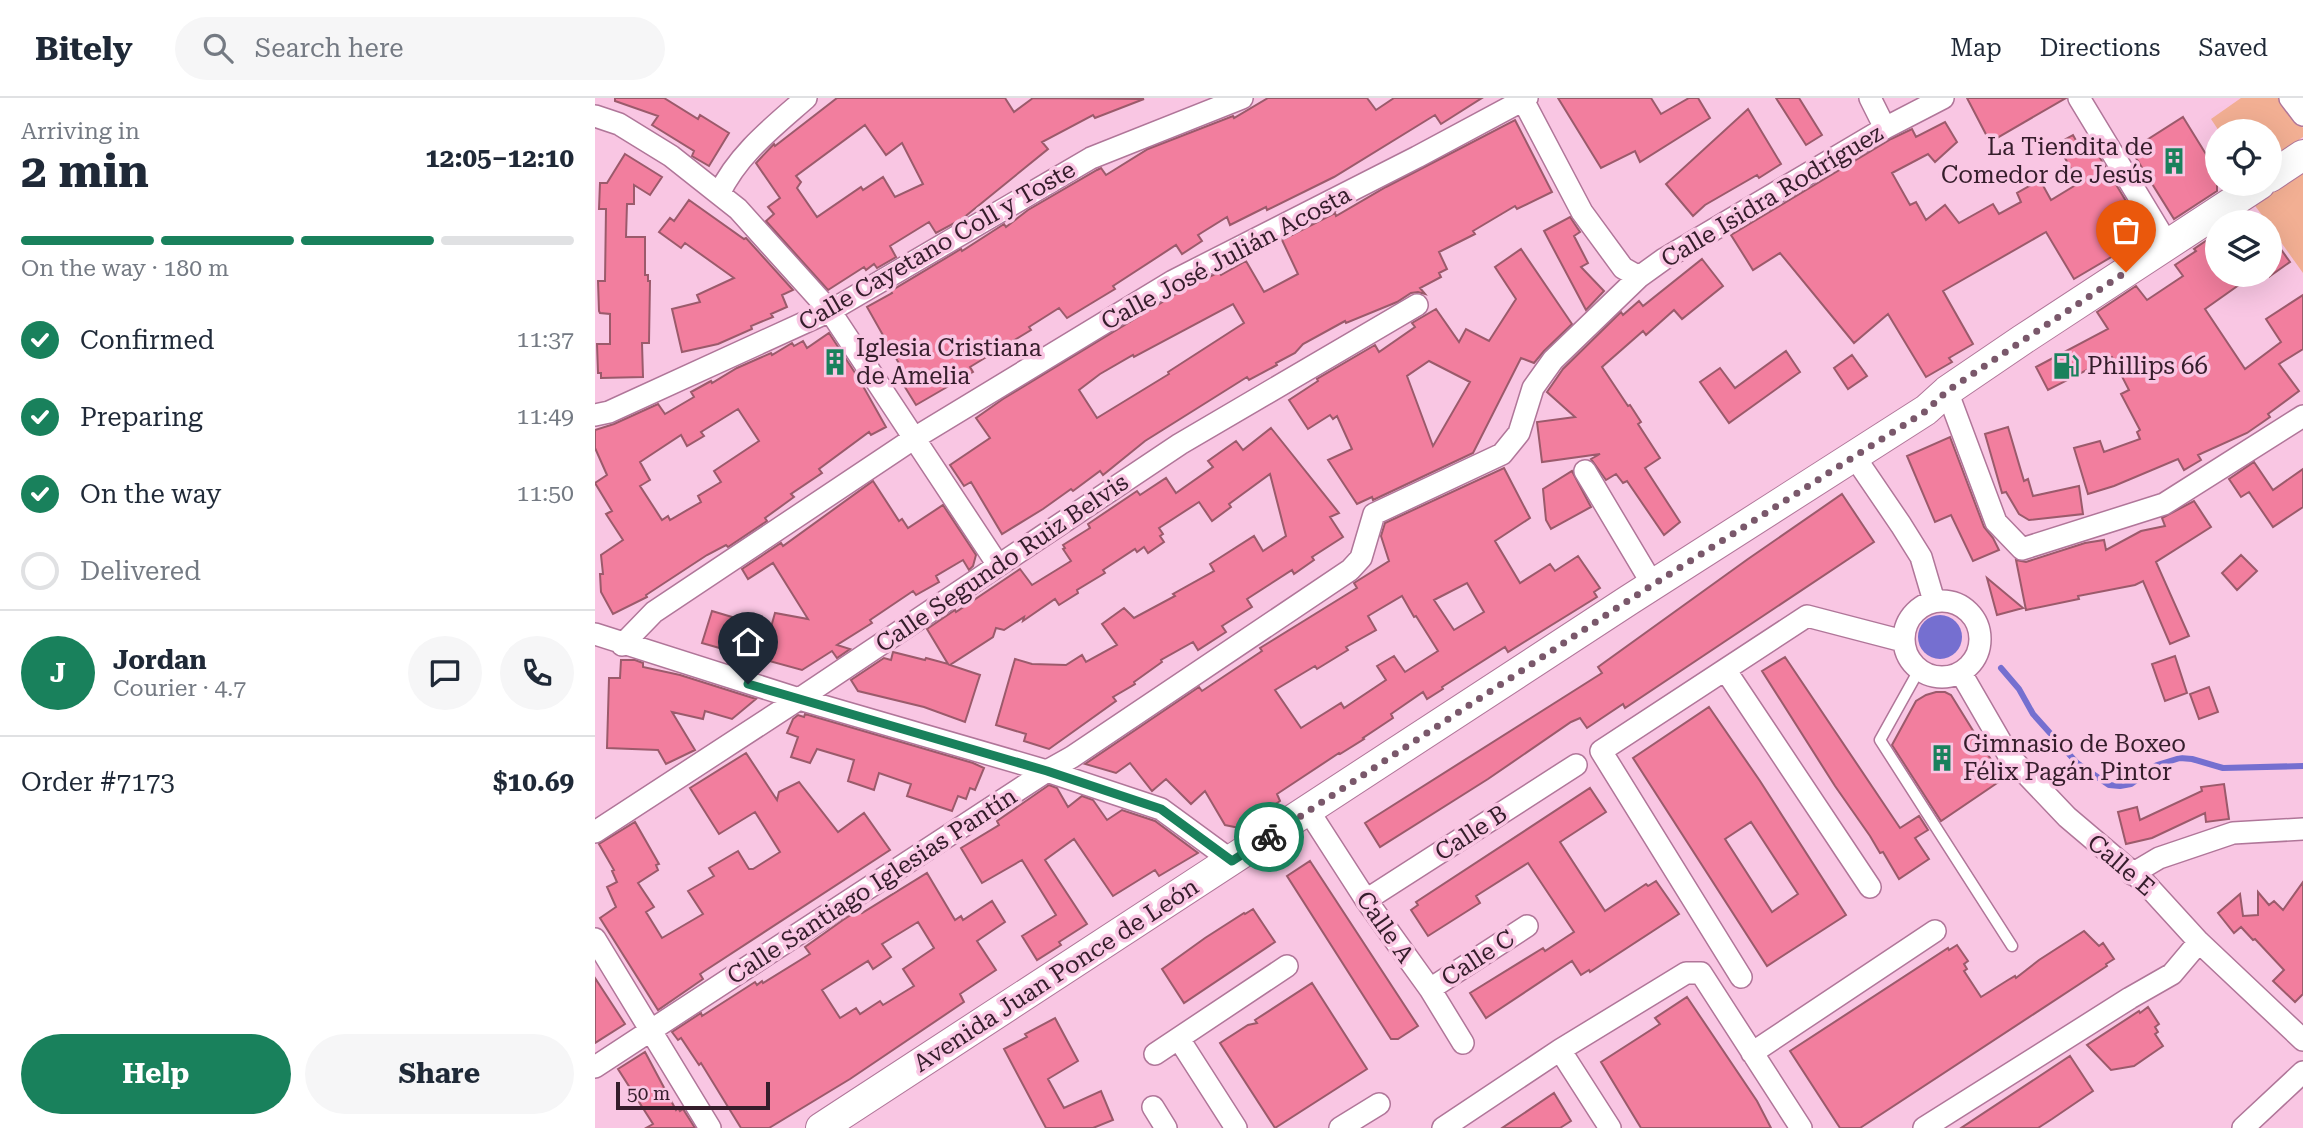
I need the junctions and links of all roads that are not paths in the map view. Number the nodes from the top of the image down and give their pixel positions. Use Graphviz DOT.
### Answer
graph roads {
  1 [pos="806,98"];
  2 [pos="1242,98"];
  3 [pos="1870,98"];
  4 [pos="1943,98"];
  5 [pos="2079,98"];
  6 [pos="2291,98"];
  7 [pos="1525,99"];
  8 [pos="2303,115"];
  9 [pos="595,116"];
  10 [pos="1885,128"];
  11 [pos="2303,155"];
  12 [pos="2282,169"];
  13 [pos="719,194"];
  14 [pos="2242,196"];
  15 [pos="2168,245"];
  16 [pos="1639,277"];
  17 [pos="1417,305"];
  18 [pos="830,311"];
  19 [pos="1947,391"];
  20 [pos="595,415"];
  21 [pos="2302,420"];
  22 [pos="913,439"];
  23 [pos="1854,456"];
  24 [pos="1585,471"];
  25 [pos="997,565"];
  26 [pos="1653,585"];
  27 [pos="1934,601"];
  28 [pos="595,634"];
  29 [pos="1903,641"];
  30 [pos="622,645"];
  31 [pos="1919,670"];
  32 [pos="1725,671"];
  33 [pos="1961,673"];
  34 [pos="799,699"];
  35 [pos="1576,765"];
  36 [pos="1047,771"];
  37 [pos="1308,810"];
  38 [pos="2303,829"];
  39 [pos="595,831"];
  40 [pos="1232,861"];
  41 [pos="2132,874"];
  42 [pos="1870,887"];
  43 [pos="1366,900"];
  44 [pos="1527,926"];
  45 [pos="1935,931"];
  46 [pos="595,939"];
  47 [pos="2199,942"];
  48 [pos="2012,946"];
  49 [pos="1287,966"];
  50 [pos="1741,977"];
  51 [pos="1430,989"];
  52 [pos="652,1031"];
  53 [pos="1179,1039"];
  54 [pos="2303,1040"];
  55 [pos="1463,1043"];
  56 [pos="1560,1050"];
  57 [pos="1752,1053"];
  58 [pos="1155,1055"];
  59 [pos="595,1067"];
  60 [pos="2303,1072"];
  61 [pos="1379,1104"];
  62 [pos="1153,1107"];
  63 [pos="710,1128"];
  64 [pos="821,1128"];
  65 [pos="1166,1128"];
  66 [pos="1236,1128"];
  67 [pos="1340,1128"];
  68 [pos="1443,1128"];
  69 [pos="1610,1128"];
  70 [pos="1801,1128"];
  71 [pos="1924,1128"];
  72 [pos="2242,1128"];
  1 -- 13 [label="street"];
  2 -- 18 [label="street, Calle Cayetano Coll y Toste"];
  3 -- 10 [label="street"];
  4 -- 10 [label="street, Calle Isidra Rodríguez"];
  5 -- 15 [label="street"];
  6 -- 8 [label="street"];
  7 -- 16 [label="street"];
  7 -- 22 [label="street, Calle José Julián Acosta"];
  9 -- 13 [label="street"];
  10 -- 16 [label="street, Calle Isidra Rodríguez"];
  11 -- 12 [label="main road"];
  13 -- 18 [label="street"];
  14 -- 15 [label="main road, Avenida Juan Ponce de León"];
  15 -- 19 [label="main road, Avenida Juan Ponce de León"];
  16 -- 36 [label="street, Calle Santiago Iglesias Pantín"];
  17 -- 25 [label="street, Calle Segundo Ruiz Belvis"];
  18 -- 20 [label="street, Calle Cayetano Coll y Toste"];
  18 -- 22 [label="street"];
  19 -- 21 [label="street"];
  19 -- 23 [label="main road, Avenida Juan Ponce de León"];
  22 -- 25 [label="street"];
  22 -- 30 [label="street, Calle José Julián Acosta"];
  23 -- 26 [label="main road, Avenida Juan Ponce de León"];
  23 -- 27 [label="street"];
  24 -- 26 [label="street"];
  25 -- 34 [label="street, Calle Segundo Ruiz Belvis"];
  26 -- 37 [label="main road, Avenida Juan Ponce de León"];
  27 -- 29 [label="street"];
  27 -- 33 [label="street"];
  28 -- 30 [label="street"];
  29 -- 31 [label="street"];
  29 -- 32 [label="street"];
  30 -- 34 [label="street"];
  31 -- 33 [label="street"];
  31 -- 48 [label="lane"];
  32 -- 42 [label="street"];
  32 -- 50 [label="street"];
  33 -- 41 [label="street, Calle E"];
  34 -- 36 [label="street"];
  34 -- 39 [label="street, Calle Segundo Ruiz Belvis"];
  35 -- 43 [label="street, Calle B"];
  36 -- 40 [label="street"];
  36 -- 52 [label="street, Calle Santiago Iglesias Pantín"];
  37 -- 40 [label="main road, Avenida Juan Ponce de León"];
  37 -- 43 [label="street, Calle A"];
  38 -- 41 [label="street"];
  40 -- 64 [label="main road, Avenida Juan Ponce de León"];
  41 -- 47 [label="street, Calle E"];
  43 -- 51 [label="street, Calle A"];
  44 -- 51 [label="street, Calle C"];
  45 -- 57 [label="street"];
  46 -- 52 [label="street"];
  47 -- 54 [label="street, Calle E"];
  47 -- 71 [label="street"];
  49 -- 53 [label="street"];
  51 -- 55 [label="street, Calle A"];
  52 -- 59 [label="street, Calle Santiago Iglesias Pantín"];
  52 -- 63 [label="street"];
  53 -- 58 [label="street"];
  53 -- 66 [label="street"];
  56 -- 57 [label="street"];
  56 -- 68 [label="street"];
  56 -- 69 [label="street"];
  57 -- 70 [label="street"];
  60 -- 72 [label="street"];
  61 -- 67 [label="street"];
  62 -- 65 [label="street"];
}
